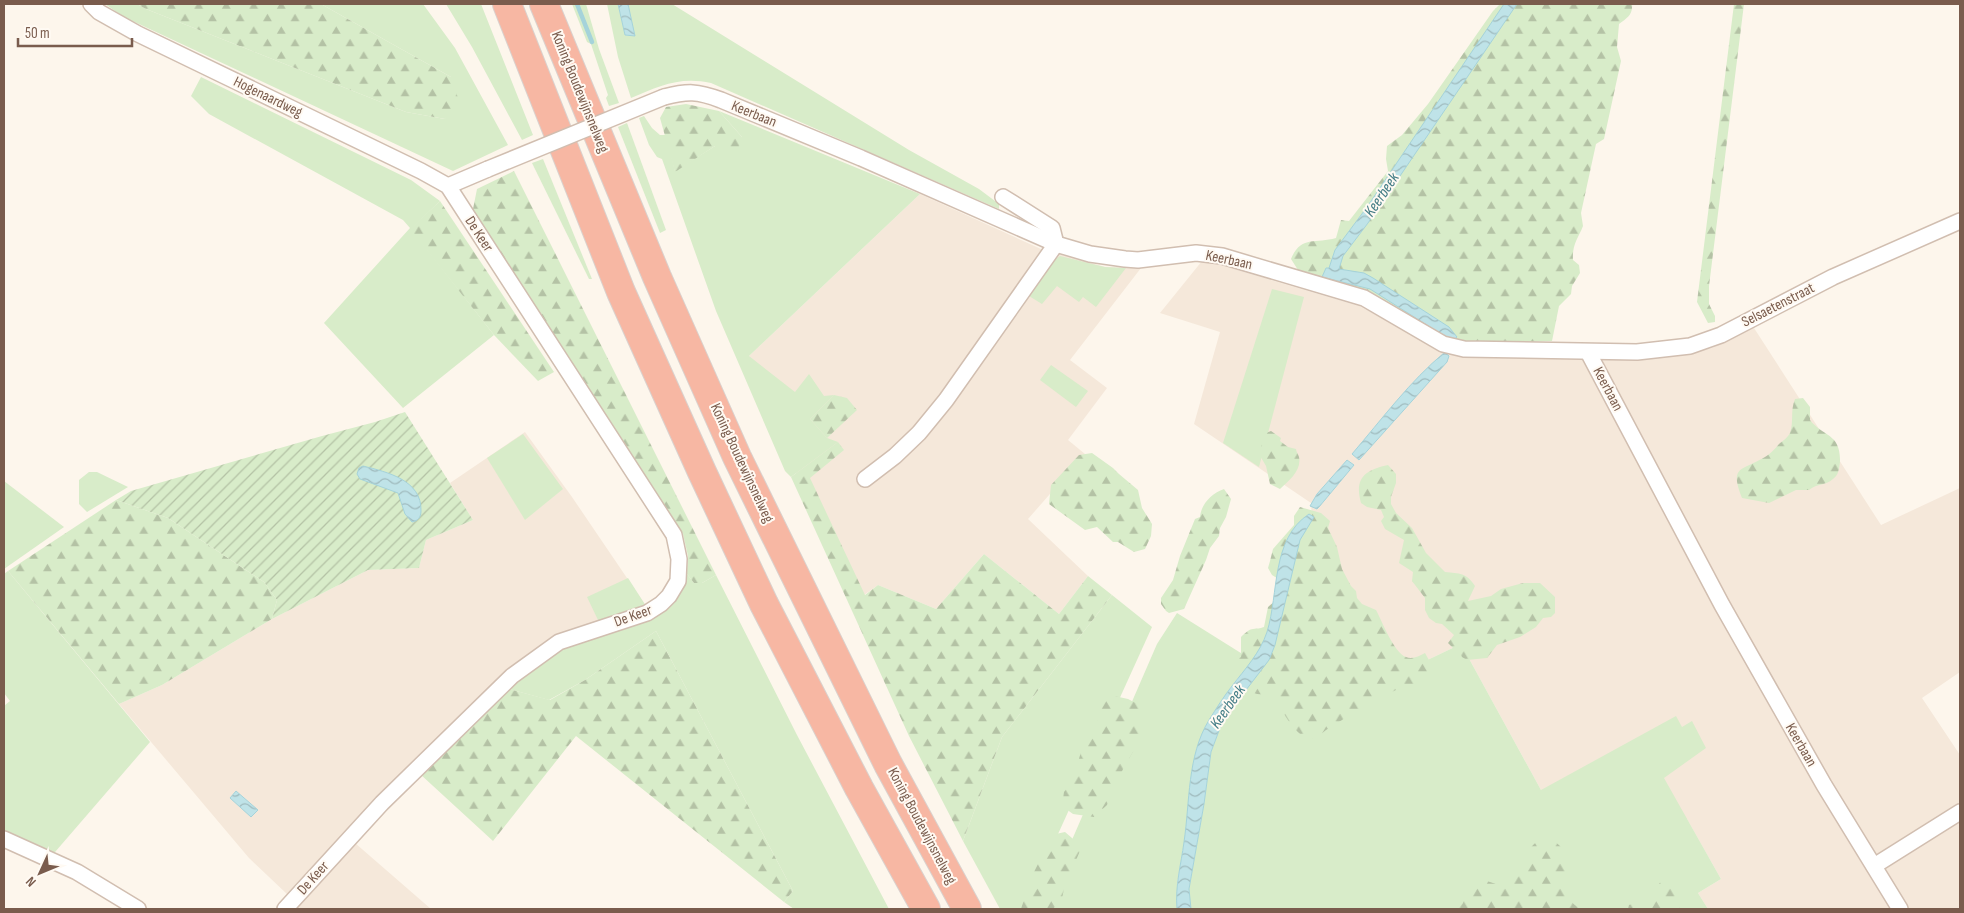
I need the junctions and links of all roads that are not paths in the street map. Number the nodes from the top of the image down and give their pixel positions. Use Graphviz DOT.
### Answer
graph roads {
  1 [pos="91,4"];
  2 [pos="507,4"];
  3 [pos="544,4"];
  4 [pos="448,186"];
  5 [pos="1003,197"];
  6 [pos="1960,221"];
  7 [pos="1056,244"];
  8 [pos="1588,352"];
  9 [pos="865,479"];
  10 [pos="1960,812"];
  11 [pos="4,839"];
  12 [pos="1874,866"];
  13 [pos="138,909"];
  14 [pos="285,909"];
  15 [pos="926,909"];
  16 [pos="967,909"];
  17 [pos="1900,909"];
  1 -- 4 [label="street, Hogenaardweg"];
  2 -- 15 [label="highway"];
  3 -- 16 [label="highway, Koning Boudewijnsnelweg"];
  4 -- 7 [label="street, Keerbaan, bridge"];
  4 -- 14 [label="street, De Keer"];
  5 -- 7 [label="street"];
  6 -- 8 [label="street, Selsaetenstraat"];
  7 -- 8 [label="street, Keerbaan"];
  7 -- 9 [label="street"];
  8 -- 12 [label="street, Keerbaan"];
  10 -- 12 [label="street"];
  11 -- 13 [label="street"];
  12 -- 17 [label="street, Keerbaan"];
}
